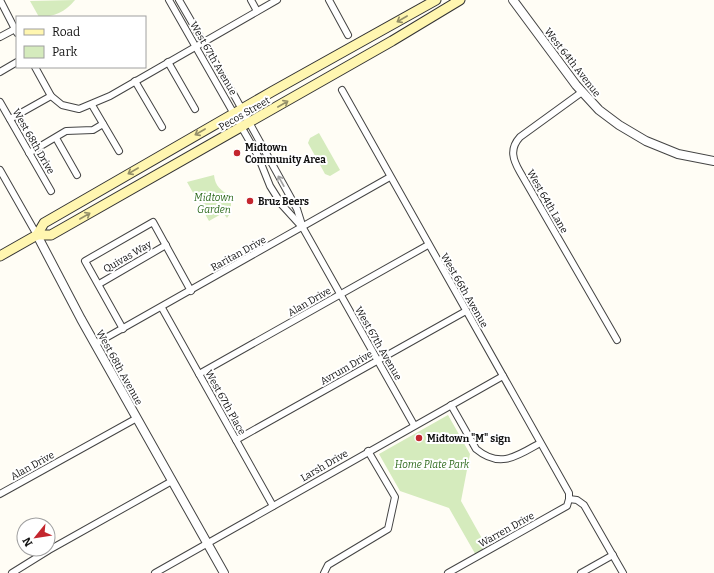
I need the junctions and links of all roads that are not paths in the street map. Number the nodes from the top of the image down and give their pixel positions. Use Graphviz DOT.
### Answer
graph roads {
  1 [pos="0,0"];
  2 [pos="169,0"];
  3 [pos="179,0"];
  4 [pos="251,0"];
  5 [pos="277,0"];
  6 [pos="329,0"];
  7 [pos="436,0"];
  8 [pos="460,0"];
  9 [pos="514,0"];
  10 [pos="257,11"];
  11 [pos="16,30"];
  12 [pos="348,35"];
  13 [pos="0,37"];
  14 [pos="203,42"];
  15 [pos="196,46"];
  16 [pos="168,62"];
  17 [pos="16,63"];
  18 [pos="36,68"];
  19 [pos="0,72"];
  20 [pos="135,81"];
  21 [pos="342,90"];
  22 [pos="582,92"];
  23 [pos="51,96"];
  24 [pos="0,102"];
  25 [pos="92,104"];
  26 [pos="195,109"];
  27 [pos="237,111"];
  28 [pos="10,119"];
  29 [pos="102,124"];
  30 [pos="245,125"];
  31 [pos="162,127"];
  32 [pos="56,138"];
  33 [pos="119,151"];
  34 [pos="29,153"];
  35 [pos="714,161"];
  36 [pos="0,170"];
  37 [pos="77,175"];
  38 [pos="390,178"];
  39 [pos="51,191"];
  40 [pos="303,228"];
  41 [pos="37,235"];
  42 [pos="166,245"];
  43 [pos="428,245"];
  44 [pos="0,256"];
  45 [pos="99,284"];
  46 [pos="192,291"];
  47 [pos="340,294"];
  48 [pos="162,308"];
  49 [pos="466,311"];
  50 [pos="123,329"];
  51 [pos="617,340"];
  52 [pos="95,344"];
  53 [pos="378,360"];
  54 [pos="199,374"];
  55 [pos="503,376"];
  56 [pos="451,405"];
  57 [pos="137,418"];
  58 [pos="414,425"];
  59 [pos="236,440"];
  60 [pos="540,443"];
  61 [pos="368,451"];
  62 [pos="172,481"];
  63 [pos="0,494"];
  64 [pos="569,499"];
  65 [pos="273,506"];
  66 [pos="207,544"];
  67 [pos="614,555"];
  68 [pos="12,573"];
  69 [pos="155,573"];
  70 [pos="224,573"];
  71 [pos="324,573"];
  72 [pos="448,573"];
  73 [pos="582,573"];
  74 [pos="624,573"];
  1 -- 11 [label="street"];
  2 -- 15 [label="street, West 67th Avenue"];
  3 -- 14 [label="street, West 67th Avenue"];
  4 -- 10 [label="street"];
  5 -- 10 [label="street"];
  6 -- 12 [label="street"];
  7 -- 27 [label="main road, Pecos Street, one-way"];
  30 -- 8 [label="main road, Pecos Street, one-way"];
  9 -- 22 [label="street, West 64th Avenue"];
  10 -- 14 [label="street"];
  11 -- 13 [label="street"];
  14 -- 15 [label="street"];
  14 -- 27 [label="street, West 67th Avenue"];
  15 -- 16 [label="street"];
  15 -- 27 [label="street, West 67th Avenue"];
  16 -- 20 [label="street"];
  16 -- 26 [label="street"];
  17 -- 19 [label="street"];
  18 -- 23 [label="street"];
  20 -- 25 [label="street"];
  20 -- 31 [label="street"];
  21 -- 38 [label="street, West 66th Avenue"];
  22 -- 35 [label="street, West 64th Avenue"];
  22 -- 51 [label="street, West 64th Lane"];
  23 -- 25 [label="street"];
  23 -- 28 [label="street"];
  24 -- 28 [label="street, West 68th Drive"];
  25 -- 29 [label="street"];
  27 -- 30 [label="street, West 67th Avenue"];
  27 -- 41 [label="main road, Pecos Street, one-way"];
  28 -- 34 [label="street, West 68th Drive"];
  29 -- 32 [label="street"];
  29 -- 33 [label="street"];
  40 -- 30 [label="street, West 67th Avenue, one-way"];
  30 -- 40 [label="street, West 67th Avenue"];
  41 -- 30 [label="main road, Pecos Street, one-way"];
  32 -- 34 [label="street"];
  32 -- 37 [label="street"];
  34 -- 39 [label="street, West 68th Drive"];
  36 -- 41 [label="street, West 68th Avenue"];
  38 -- 40 [label="street, Raritan Drive"];
  38 -- 43 [label="street, West 66th Avenue"];
  40 -- 46 [label="street, Raritan Drive"];
  40 -- 47 [label="street, West 67th Avenue"];
  41 -- 44 [label="main road, Pecos Street"];
  41 -- 52 [label="street, West 68th Avenue"];
  42 -- 45 [label="street, Quivas Way"];
  42 -- 45 [label="street"];
  42 -- 46 [label="street"];
  43 -- 47 [label="street, Alan Drive"];
  43 -- 49 [label="street, West 66th Avenue"];
  45 -- 50 [label="street"];
  46 -- 48 [label="street, Raritan Drive"];
  47 -- 53 [label="street, West 67th Avenue"];
  47 -- 54 [label="street, Alan Drive"];
  48 -- 50 [label="street, Raritan Drive"];
  48 -- 54 [label="street, West 67th Place"];
  49 -- 53 [label="street, Avrum Drive"];
  49 -- 55 [label="street, West 66th Avenue"];
  50 -- 52 [label="street, Raritan Drive"];
  52 -- 57 [label="street, West 68th Avenue"];
  53 -- 58 [label="street, West 67th Avenue"];
  53 -- 59 [label="street, Avrum Drive"];
  54 -- 59 [label="street, West 67th Place"];
  55 -- 56 [label="street, Larsh Drive"];
  55 -- 60 [label="street, West 66th Avenue"];
  56 -- 58 [label="street, Larsh Drive"];
  56 -- 60 [label="street"];
  57 -- 62 [label="street, West 68th Avenue"];
  57 -- 63 [label="street, Alan Drive"];
  58 -- 61 [label="street, Larsh Drive"];
  59 -- 65 [label="street, West 67th Place"];
  60 -- 64 [label="street, West 66th Avenue"];
  61 -- 65 [label="street, Larsh Drive"];
  61 -- 71 [label="street"];
  62 -- 66 [label="street, West 68th Avenue"];
  62 -- 68 [label="street"];
  64 -- 67 [label="street"];
  64 -- 72 [label="street, Warren Drive"];
  65 -- 66 [label="street, Larsh Drive"];
  66 -- 69 [label="street, Larsh Drive"];
  66 -- 70 [label="street, West 68th Avenue"];
  67 -- 73 [label="street"];
  67 -- 74 [label="street"];
}
